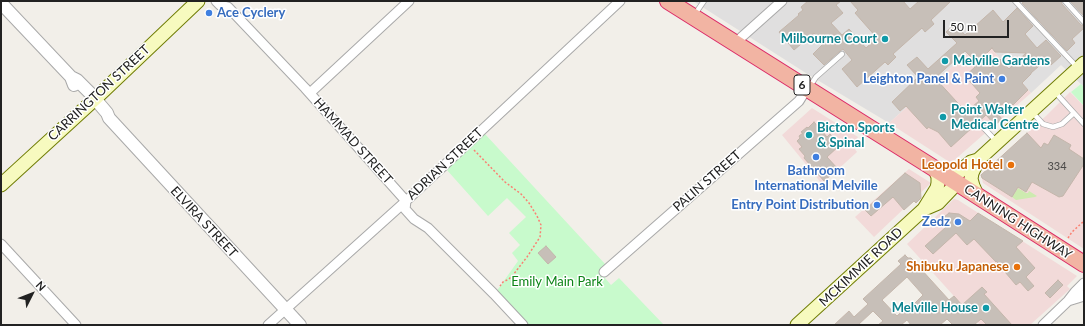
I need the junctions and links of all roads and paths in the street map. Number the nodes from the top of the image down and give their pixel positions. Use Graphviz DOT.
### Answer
graph roads {
  1 [pos="189,1"];
  2 [pos="198,1"];
  3 [pos="216,1"];
  4 [pos="409,1"];
  5 [pos="620,1"];
  6 [pos="668,1"];
  7 [pos="704,1"];
  8 [pos="782,1"];
  9 [pos="1015,1"];
  10 [pos="1065,1"];
  11 [pos="1,3"];
  12 [pos="227,4"];
  13 [pos="693,17"];
  14 [pos="1084,22"];
  15 [pos="735,43"];
  16 [pos="842,54"];
  17 [pos="1081,66"];
  18 [pos="807,88"];
  19 [pos="1054,91"];
  20 [pos="310,93"];
  21 [pos="90,98"];
  22 [pos="1031,111"];
  23 [pos="1074,113"];
  24 [pos="1084,124"];
  25 [pos="981,125"];
  26 [pos="997,142"];
  27 [pos="468,143"];
  28 [pos="978,160"];
  29 [pos="935,169"];
  30 [pos="1,176"];
  31 [pos="954,181"];
  32 [pos="1,185"];
  33 [pos="977,195"];
  34 [pos="406,201"];
  35 [pos="924,209"];
  36 [pos="1084,221"];
  37 [pos="1067,240"];
  38 [pos="1,244"];
  39 [pos="1084,264"];
  40 [pos="604,272"];
  41 [pos="1084,283"];
  42 [pos="495,295"];
  43 [pos="1084,295"];
  44 [pos="1068,302"];
  45 [pos="285,309"];
  46 [pos="76,325"];
  47 [pos="268,325"];
  48 [pos="300,325"];
  49 [pos="524,325"];
  50 [pos="797,325"];
  51 [pos="1043,325"];
  1 -- 21 [label="main road, CARRINGTON STREET"];
  2 -- 21 [label="main road, CARRINGTON STREET"];
  3 -- 12 [label="street, HAMMAD STREET"];
  4 -- 20 [label="street"];
  5 -- 27 [label="street, ADRIAN STREET"];
  6 -- 13 [label="highway, CANNING HIGHWAY / 6"];
  7 -- 13 [label="lane"];
  8 -- 15 [label="street"];
  9 -- 17 [label="lane"];
  10 -- 14 [label="lane"];
  11 -- 21 [label="street, ELVIRA STREET"];
  12 -- 20 [label="street, HAMMAD STREET"];
  13 -- 15 [label="highway, CANNING HIGHWAY / 6"];
  15 -- 18 [label="highway, CANNING HIGHWAY / 6"];
  16 -- 18 [label="lane"];
  17 -- 19 [label="main road"];
  18 -- 29 [label="highway, CANNING HIGHWAY / 6"];
  18 -- 40 [label="street, PALIN STREET"];
  19 -- 22 [label="main road"];
  19 -- 23 [label="lane"];
  20 -- 34 [label="street, HAMMAD STREET"];
  21 -- 30 [label="main road, CARRINGTON STREET"];
  21 -- 32 [label="main road, CARRINGTON STREET"];
  21 -- 45 [label="street, ELVIRA STREET"];
  22 -- 23 [label="lane"];
  22 -- 26 [label="main road"];
  23 -- 24 [label="lane"];
  25 -- 26 [label="lane"];
  26 -- 28 [label="main road"];
  27 -- 34 [label="street, ADRIAN STREET"];
  27 -- 42 [label="path"];
  28 -- 31 [label="main road, MCKIMMIE ROAD"];
  28 -- 33 [label="main road"];
  29 -- 31 [label="highway, CANNING HIGHWAY / 6"];
  29 -- 35 [label="main road, MCKIMMIE ROAD"];
  31 -- 33 [label="highway, CANNING HIGHWAY / 6"];
  31 -- 35 [label="main road, MCKIMMIE ROAD"];
  33 -- 39 [label="highway, CANNING HIGHWAY / 6"];
  34 -- 42 [label="street, HAMMAD STREET"];
  34 -- 45 [label="street, ADRIAN STREET"];
  35 -- 50 [label="main road, MCKIMMIE ROAD"];
  36 -- 37 [label="path"];
  38 -- 46 [label="street"];
  41 -- 44 [label="street"];
  42 -- 49 [label="street, HAMMAD STREET"];
  43 -- 44 [label="street"];
  44 -- 51 [label="street"];
  45 -- 47 [label="street, ADRIAN STREET"];
  45 -- 48 [label="street, ELVIRA STREET"];
}
